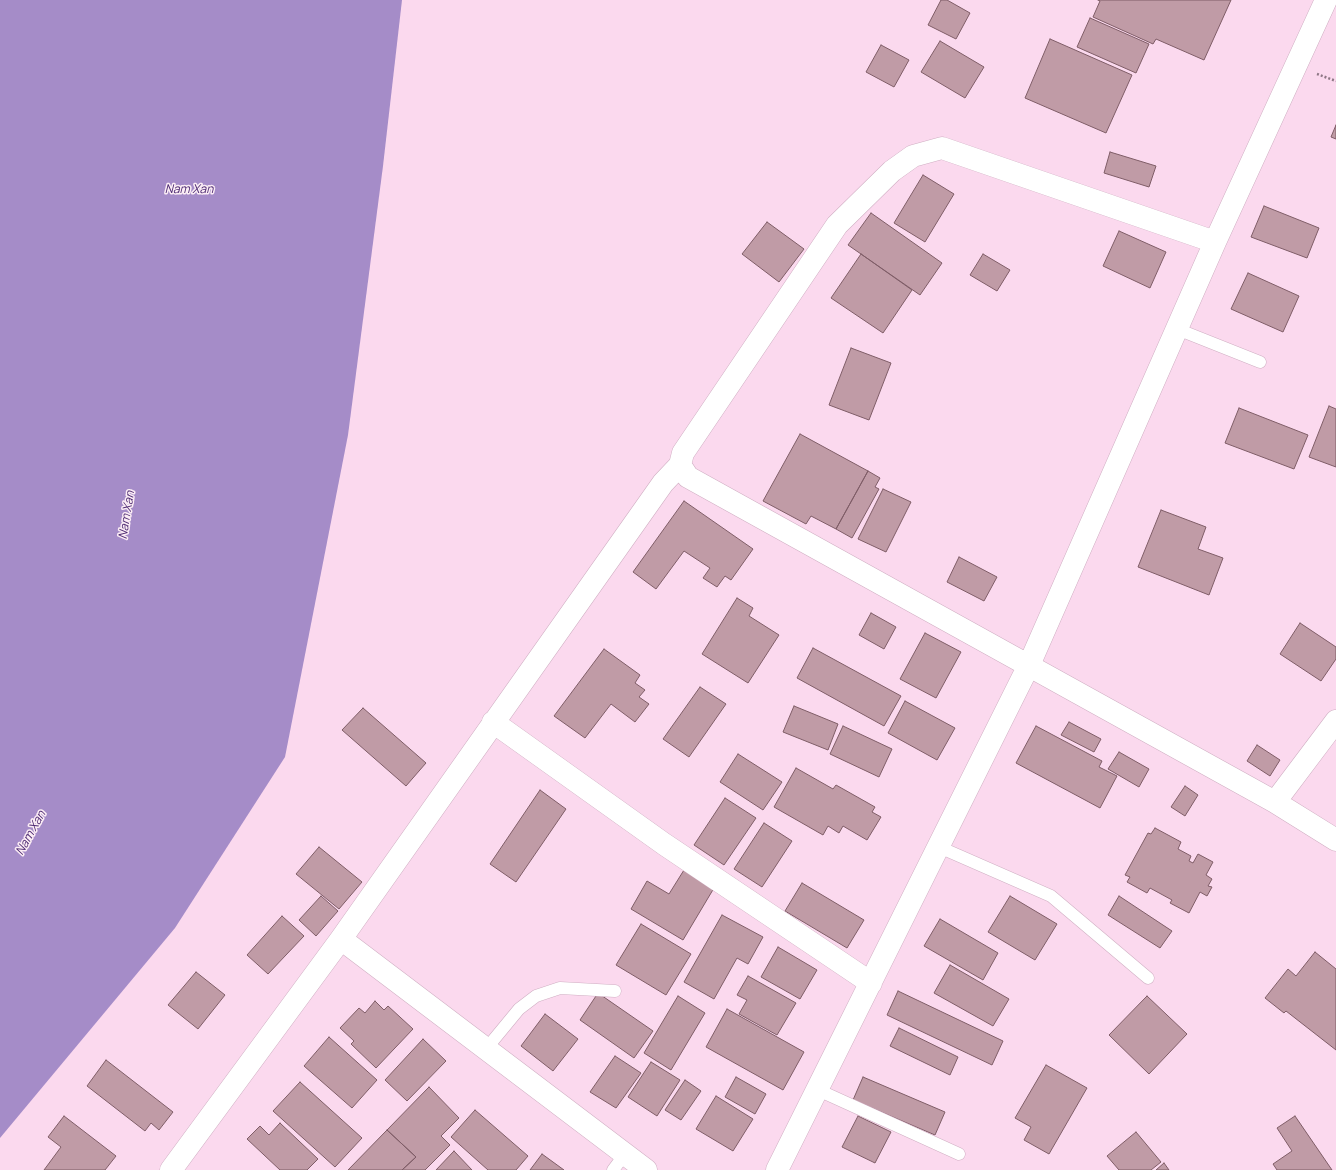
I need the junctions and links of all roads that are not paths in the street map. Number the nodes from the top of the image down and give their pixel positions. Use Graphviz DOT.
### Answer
graph roads {
  1 [pos="1326,0"];
  2 [pos="1215,242"];
  3 [pos="1177,329"];
  4 [pos="1260,362"];
  5 [pos="680,465"];
  6 [pos="1029,665"];
  7 [pos="1336,721"];
  8 [pos="493,722"];
  9 [pos="1275,802"];
  10 [pos="1336,840"];
  11 [pos="939,847"];
  12 [pos="341,939"];
  13 [pos="1148,978"];
  14 [pos="871,983"];
  15 [pos="615,991"];
  16 [pos="486,1048"];
  17 [pos="818,1090"];
  18 [pos="959,1154"];
  19 [pos="619,1162"];
  20 [pos="171,1170"];
  21 [pos="646,1170"];
  22 [pos="777,1170"];
  1 -- 2 [label="street"];
  2 -- 3 [label="street"];
  2 -- 5 [label="street"];
  3 -- 4 [label="lane"];
  3 -- 6 [label="street"];
  5 -- 6 [label="street"];
  5 -- 8 [label="street"];
  6 -- 9 [label="street"];
  6 -- 11 [label="street"];
  7 -- 9 [label="street"];
  8 -- 12 [label="street"];
  8 -- 14 [label="street"];
  9 -- 10 [label="street"];
  11 -- 13 [label="lane"];
  11 -- 14 [label="street"];
  12 -- 16 [label="street"];
  12 -- 20 [label="street"];
  14 -- 17 [label="street"];
  15 -- 16 [label="lane"];
  16 -- 19 [label="street"];
  17 -- 18 [label="lane"];
  17 -- 22 [label="street"];
  19 -- 21 [label="street"];
}
